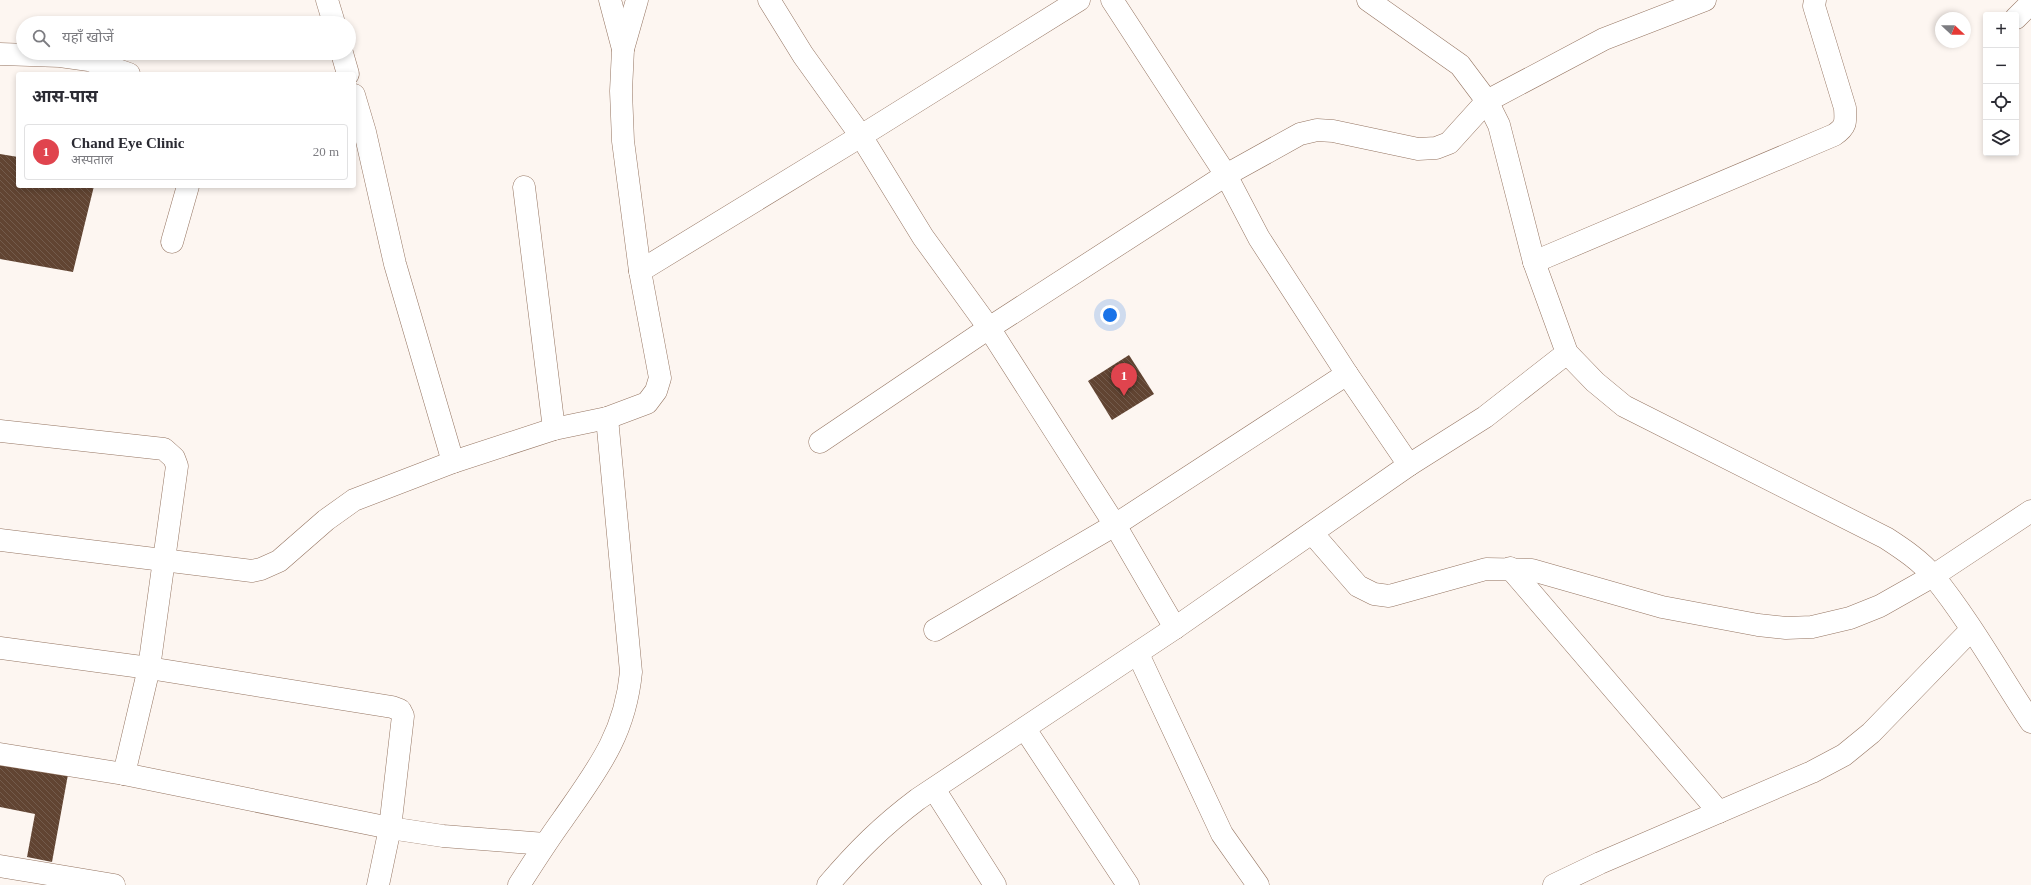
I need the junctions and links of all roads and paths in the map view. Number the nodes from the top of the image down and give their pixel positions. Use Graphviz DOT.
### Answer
graph roads {
  1 [pos="327,0"];
  2 [pos="610,0"];
  3 [pos="637,0"];
  4 [pos="769,0"];
  5 [pos="1079,0"];
  6 [pos="1112,0"];
  7 [pos="1368,0"];
  8 [pos="1705,0"];
  9 [pos="1815,0"];
  10 [pos="2031,3"];
  11 [pos="2019,15"];
  12 [pos="332,16"];
  13 [pos="623,49"];
  14 [pos="0,54"];
  15 [pos="16,55"];
  16 [pos="89,60"];
  17 [pos="344,60"];
  18 [pos="123,72"];
  19 [pos="347,72"];
  20 [pos="1487,101"];
  21 [pos="356,102"];
  22 [pos="861,136"];
  23 [pos="1226,176"];
  24 [pos="524,187"];
  25 [pos="187,188"];
  26 [pos="172,242"];
  27 [pos="1534,262"];
  28 [pos="640,271"];
  29 [pos="989,328"];
  30 [pos="1567,352"];
  31 [pos="1347,374"];
  32 [pos="607,418"];
  33 [pos="554,429"];
  34 [pos="0,431"];
  35 [pos="820,442"];
  36 [pos="454,462"];
  37 [pos="1409,465"];
  38 [pos="2031,510"];
  39 [pos="1115,525"];
  40 [pos="1312,533"];
  41 [pos="0,540"];
  42 [pos="165,560"];
  43 [pos="1510,568"];
  44 [pos="1933,576"];
  45 [pos="1175,628"];
  46 [pos="935,630"];
  47 [pos="1971,630"];
  48 [pos="0,648"];
  49 [pos="1138,654"];
  50 [pos="149,668"];
  51 [pos="2031,722"];
  52 [pos="1025,729"];
  53 [pos="0,754"];
  54 [pos="124,774"];
  55 [pos="934,789"];
  56 [pos="1718,812"];
  57 [pos="390,828"];
  58 [pos="545,844"];
  59 [pos="0,866"];
  60 [pos="114,885"];
  61 [pos="378,885"];
  62 [pos="519,885"];
  63 [pos="828,885"];
  64 [pos="995,885"];
  65 [pos="1128,885"];
  66 [pos="1258,885"];
  67 [pos="1554,885"];
  1 -- 12 [label="street"];
  2 -- 13 [label="street"];
  3 -- 13 [label="street"];
  4 -- 22 [label="street"];
  5 -- 22 [label="street"];
  6 -- 23 [label="street"];
  7 -- 20 [label="street"];
  8 -- 20 [label="street"];
  9 -- 27 [label="street"];
  10 -- 11 [label="street"];
  13 -- 28 [label="street"];
  14 -- 15 [label="street"];
  16 -- 18 [label="street"];
  17 -- 19 [label="street"];
  20 -- 23 [label="street"];
  20 -- 27 [label="street"];
  21 -- 36 [label="street"];
  22 -- 28 [label="street"];
  22 -- 29 [label="street"];
  23 -- 29 [label="street"];
  23 -- 31 [label="street"];
  24 -- 33 [label="street"];
  25 -- 26 [label="street"];
  27 -- 30 [label="street"];
  28 -- 32 [label="street"];
  29 -- 35 [label="street"];
  29 -- 39 [label="street"];
  30 -- 37 [label="street"];
  30 -- 44 [label="street"];
  31 -- 37 [label="street"];
  31 -- 39 [label="street"];
  32 -- 33 [label="street"];
  32 -- 58 [label="street"];
  33 -- 36 [label="street"];
  34 -- 42 [label="street"];
  36 -- 42 [label="street"];
  37 -- 40 [label="street"];
  38 -- 44 [label="street"];
  39 -- 45 [label="street"];
  39 -- 46 [label="street"];
  40 -- 43 [label="street"];
  40 -- 45 [label="street"];
  41 -- 42 [label="street"];
  42 -- 50 [label="street"];
  43 -- 44 [label="street"];
  43 -- 56 [label="street"];
  44 -- 47 [label="street"];
  45 -- 49 [label="street"];
  47 -- 51 [label="street"];
  47 -- 56 [label="street"];
  48 -- 50 [label="street"];
  49 -- 52 [label="street"];
  49 -- 66 [label="street"];
  50 -- 54 [label="street"];
  50 -- 57 [label="street"];
  52 -- 55 [label="street"];
  52 -- 65 [label="street"];
  53 -- 54 [label="street"];
  54 -- 57 [label="street"];
  55 -- 63 [label="street"];
  55 -- 64 [label="street"];
  56 -- 67 [label="street"];
  57 -- 58 [label="street"];
  57 -- 61 [label="street"];
  58 -- 62 [label="street"];
  59 -- 60 [label="street"];
}
